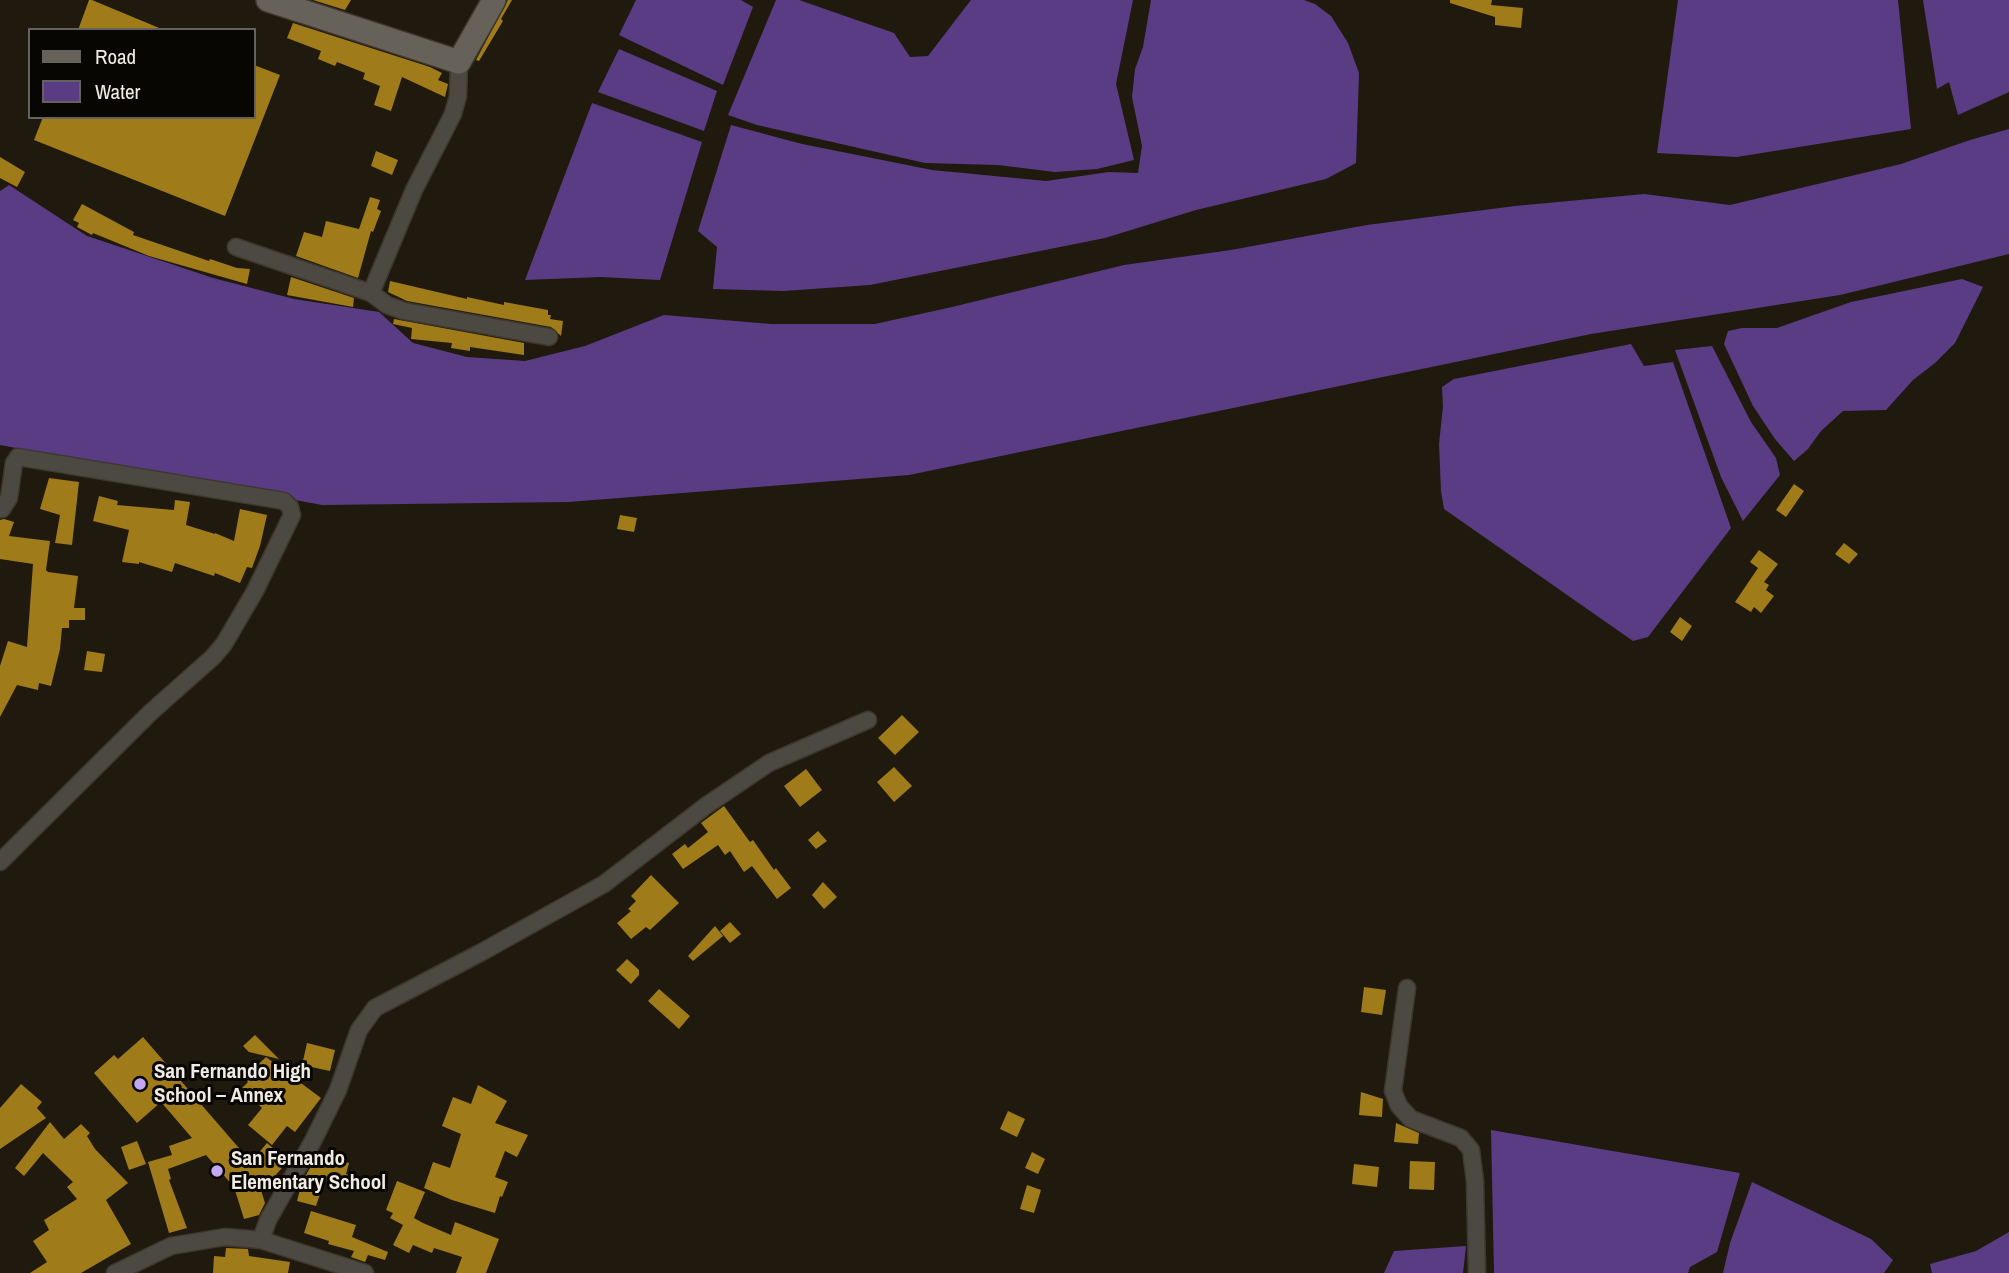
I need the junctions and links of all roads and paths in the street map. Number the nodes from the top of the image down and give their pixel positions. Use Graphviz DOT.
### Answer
graph roads {
  1 [pos="268,0"];
  2 [pos="494,0"];
  3 [pos="459,62"];
  4 [pos="236,247"];
  5 [pos="371,293"];
  6 [pos="548,337"];
  7 [pos="0,509"];
  8 [pos="868,720"];
  9 [pos="0,862"];
  10 [pos="1407,988"];
  11 [pos="261,1240"];
  12 [pos="115,1273"];
  13 [pos="365,1273"];
  14 [pos="1477,1273"];
  1 -- 3 [label="street"];
  2 -- 3 [label="street"];
  3 -- 5 [label="street"];
  4 -- 5 [label="street"];
  5 -- 6 [label="street"];
  7 -- 9 [label="street"];
  8 -- 11 [label="street"];
  10 -- 14 [label="street"];
  11 -- 12 [label="street"];
  11 -- 13 [label="street"];
}
